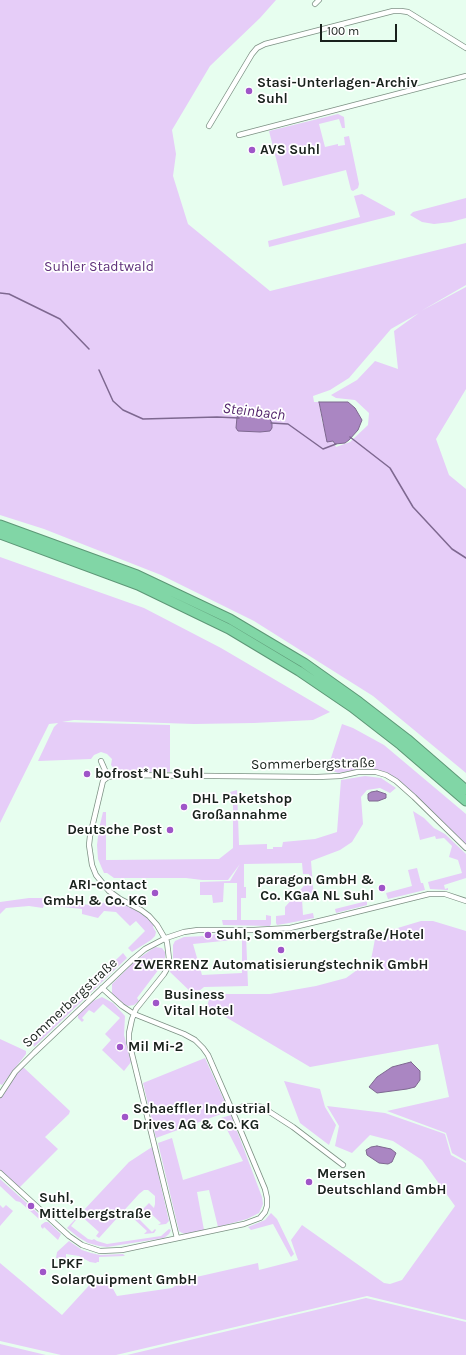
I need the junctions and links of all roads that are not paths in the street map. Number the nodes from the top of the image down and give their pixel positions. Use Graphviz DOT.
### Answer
graph roads {
  1 [pos="466,48"];
  2 [pos="466,76"];
  3 [pos="209,126"];
  4 [pos="239,135"];
  5 [pos="0,525"];
  6 [pos="0,534"];
  7 [pos="15,534"];
  8 [pos="101,761"];
  9 [pos="108,777"];
  10 [pos="466,790"];
  11 [pos="466,801"];
  12 [pos="466,848"];
  13 [pos="466,901"];
  14 [pos="166,938"];
  15 [pos="102,988"];
  16 [pos="134,1014"];
  17 [pos="0,1095"];
  18 [pos="232,1110"];
  19 [pos="343,1165"];
  20 [pos="0,1173"];
  21 [pos="177,1238"];
  1 -- 3 [label="street"];
  2 -- 4 [label="street"];
  5 -- 7 [label="highway"];
  6 -- 7 [label="highway"];
  7 -- 10 [label="highway"];
  7 -- 11 [label="highway"];
  8 -- 9 [label="street"];
  9 -- 12 [label="street, Sommerbergstraße"];
  9 -- 14 [label="street"];
  13 -- 14 [label="street, Sommerbergstraße"];
  14 -- 15 [label="street, Sommerbergstraße"];
  14 -- 16 [label="street"];
  15 -- 16 [label="street"];
  15 -- 17 [label="street, Sommerbergstraße"];
  16 -- 18 [label="street"];
  16 -- 21 [label="street"];
  18 -- 19 [label="street"];
  18 -- 21 [label="street"];
  20 -- 21 [label="street"];
}
